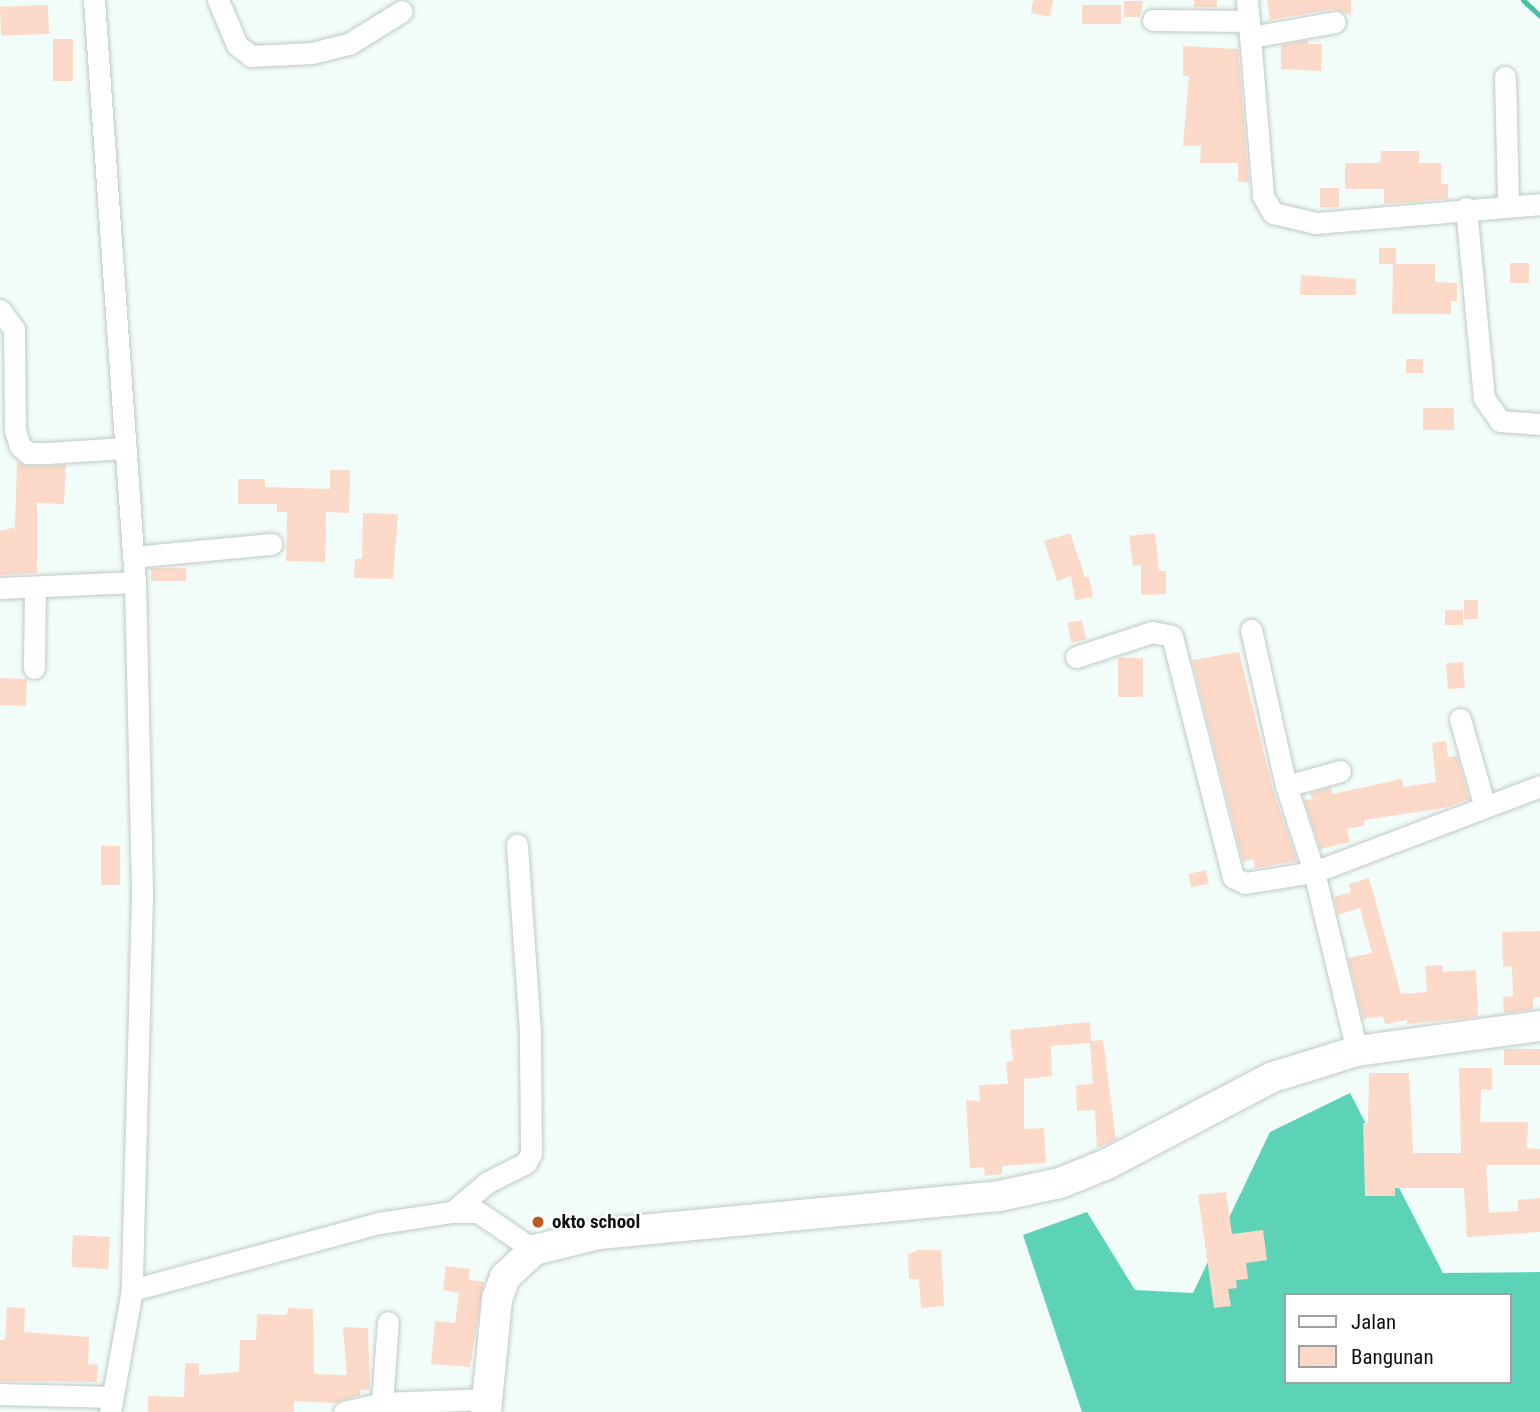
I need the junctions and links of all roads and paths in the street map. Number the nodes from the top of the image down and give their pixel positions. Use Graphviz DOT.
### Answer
graph roads {
  1 [pos="94,0"];
  2 [pos="218,0"];
  3 [pos="402,10"];
  4 [pos="1153,20"];
  5 [pos="1249,20"];
  6 [pos="1335,22"];
  7 [pos="1505,77"];
  8 [pos="1508,204"];
  9 [pos="1540,204"];
  10 [pos="1466,208"];
  11 [pos="0,310"];
  12 [pos="1540,424"];
  13 [pos="126,448"];
  14 [pos="271,544"];
  15 [pos="133,556"];
  16 [pos="135,582"];
  17 [pos="34,587"];
  18 [pos="0,588"];
  19 [pos="1251,630"];
  20 [pos="1076,657"];
  21 [pos="34,668"];
  22 [pos="1460,719"];
  23 [pos="1340,771"];
  24 [pos="1286,786"];
  25 [pos="1540,786"];
  26 [pos="1484,804"];
  27 [pos="517,844"];
  28 [pos="1314,872"];
  29 [pos="1540,1027"];
  30 [pos="1357,1051"];
  31 [pos="452,1212"];
  32 [pos="525,1257"];
  33 [pos="132,1290"];
  34 [pos="388,1322"];
  35 [pos="0,1394"];
  36 [pos="382,1403"];
  37 [pos="111,1405"];
  38 [pos="487,1405"];
  39 [pos="345,1412"];
  1 -- 13 [label="street"];
  2 -- 3 [label="street"];
  4 -- 5 [label="street"];
  5 -- 6 [label="street"];
  5 -- 10 [label="street"];
  7 -- 8 [label="street"];
  8 -- 9 [label="street"];
  8 -- 10 [label="street"];
  10 -- 12 [label="street"];
  11 -- 13 [label="street"];
  13 -- 15 [label="street"];
  14 -- 15 [label="street"];
  15 -- 16 [label="street"];
  16 -- 17 [label="street"];
  16 -- 33 [label="street"];
  17 -- 18 [label="street"];
  17 -- 21 [label="street"];
  19 -- 24 [label="street"];
  20 -- 28 [label="street"];
  22 -- 26 [label="street"];
  23 -- 24 [label="street"];
  24 -- 28 [label="street"];
  25 -- 26 [label="street"];
  26 -- 28 [label="street"];
  27 -- 31 [label="street"];
  28 -- 30 [label="street"];
  29 -- 30 [label="main road"];
  30 -- 32 [label="main road"];
  31 -- 32 [label="street"];
  31 -- 33 [label="street"];
  32 -- 38 [label="main road"];
  33 -- 37 [label="street"];
  34 -- 36 [label="street"];
  35 -- 37 [label="street"];
  36 -- 38 [label="street"];
  36 -- 39 [label="street"];
}
